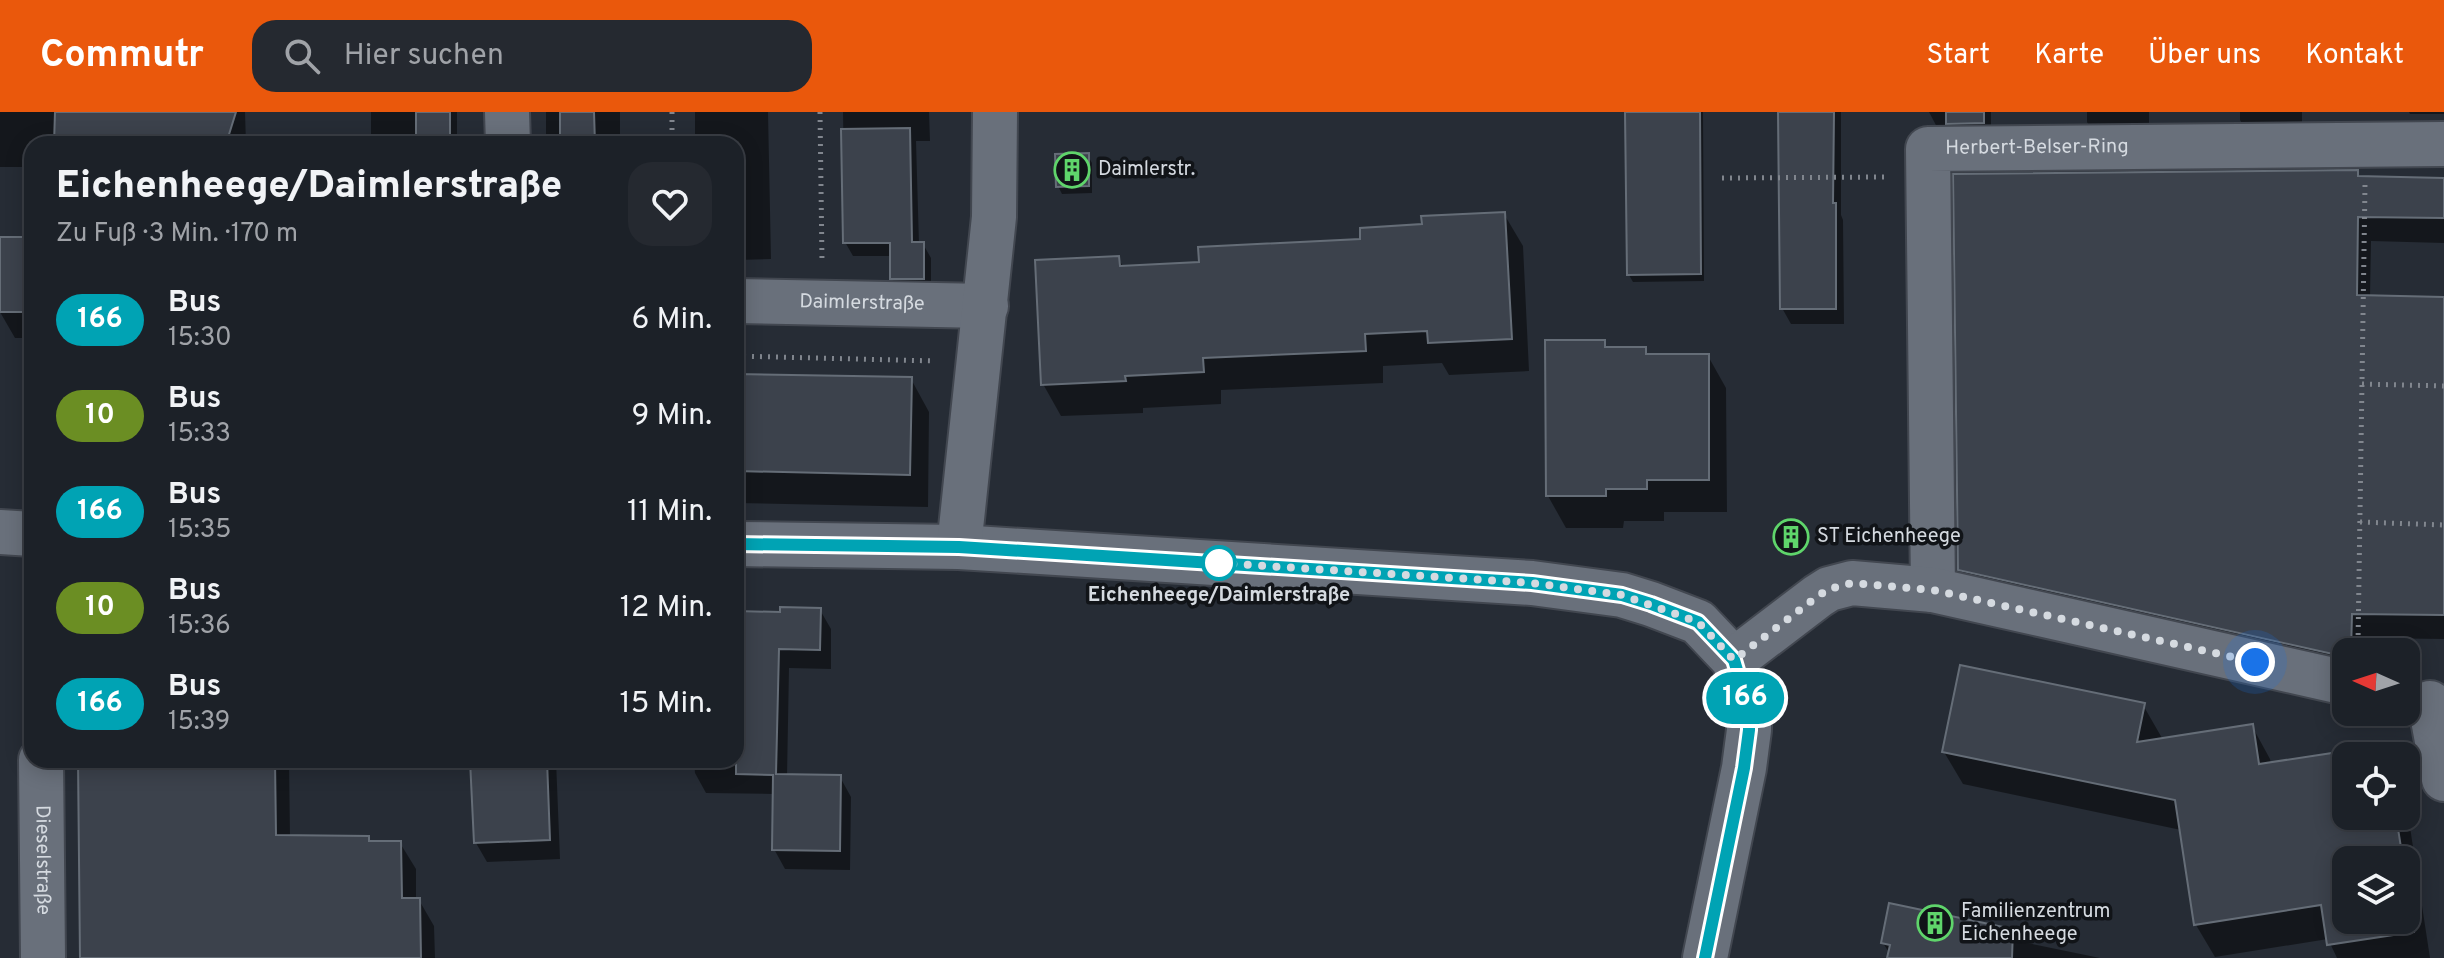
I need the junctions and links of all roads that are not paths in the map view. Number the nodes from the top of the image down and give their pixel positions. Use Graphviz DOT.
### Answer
graph roads {
  1 [pos="507,112"];
  2 [pos="995,112"];
  3 [pos="508,136"];
  4 [pos="2444,144"];
  5 [pos="744,301"];
  6 [pos="986,306"];
  7 [pos="0,532"];
  8 [pos="24,534"];
  9 [pos="744,544"];
  10 [pos="959,547"];
  11 [pos="1933,590"];
  12 [pos="1734,660"];
  13 [pos="2332,680"];
  14 [pos="2427,700"];
  15 [pos="41,768"];
  16 [pos="2444,779"];
  17 [pos="43,958"];
  18 [pos="1705,958"];
  1 -- 3 [label="street"];
  2 -- 6 [label="street"];
  4 -- 11 [label="street, Herbert-Belser-Ring"];
  5 -- 6 [label="street, Daimlerstraße"];
  6 -- 10 [label="street"];
  7 -- 8 [label="street"];
  9 -- 10 [label="street"];
  10 -- 12 [label="street"];
  11 -- 12 [label="street"];
  11 -- 13 [label="street"];
  12 -- 18 [label="street"];
  14 -- 16 [label="street"];
  15 -- 17 [label="street, Dieselstraße"];
}
